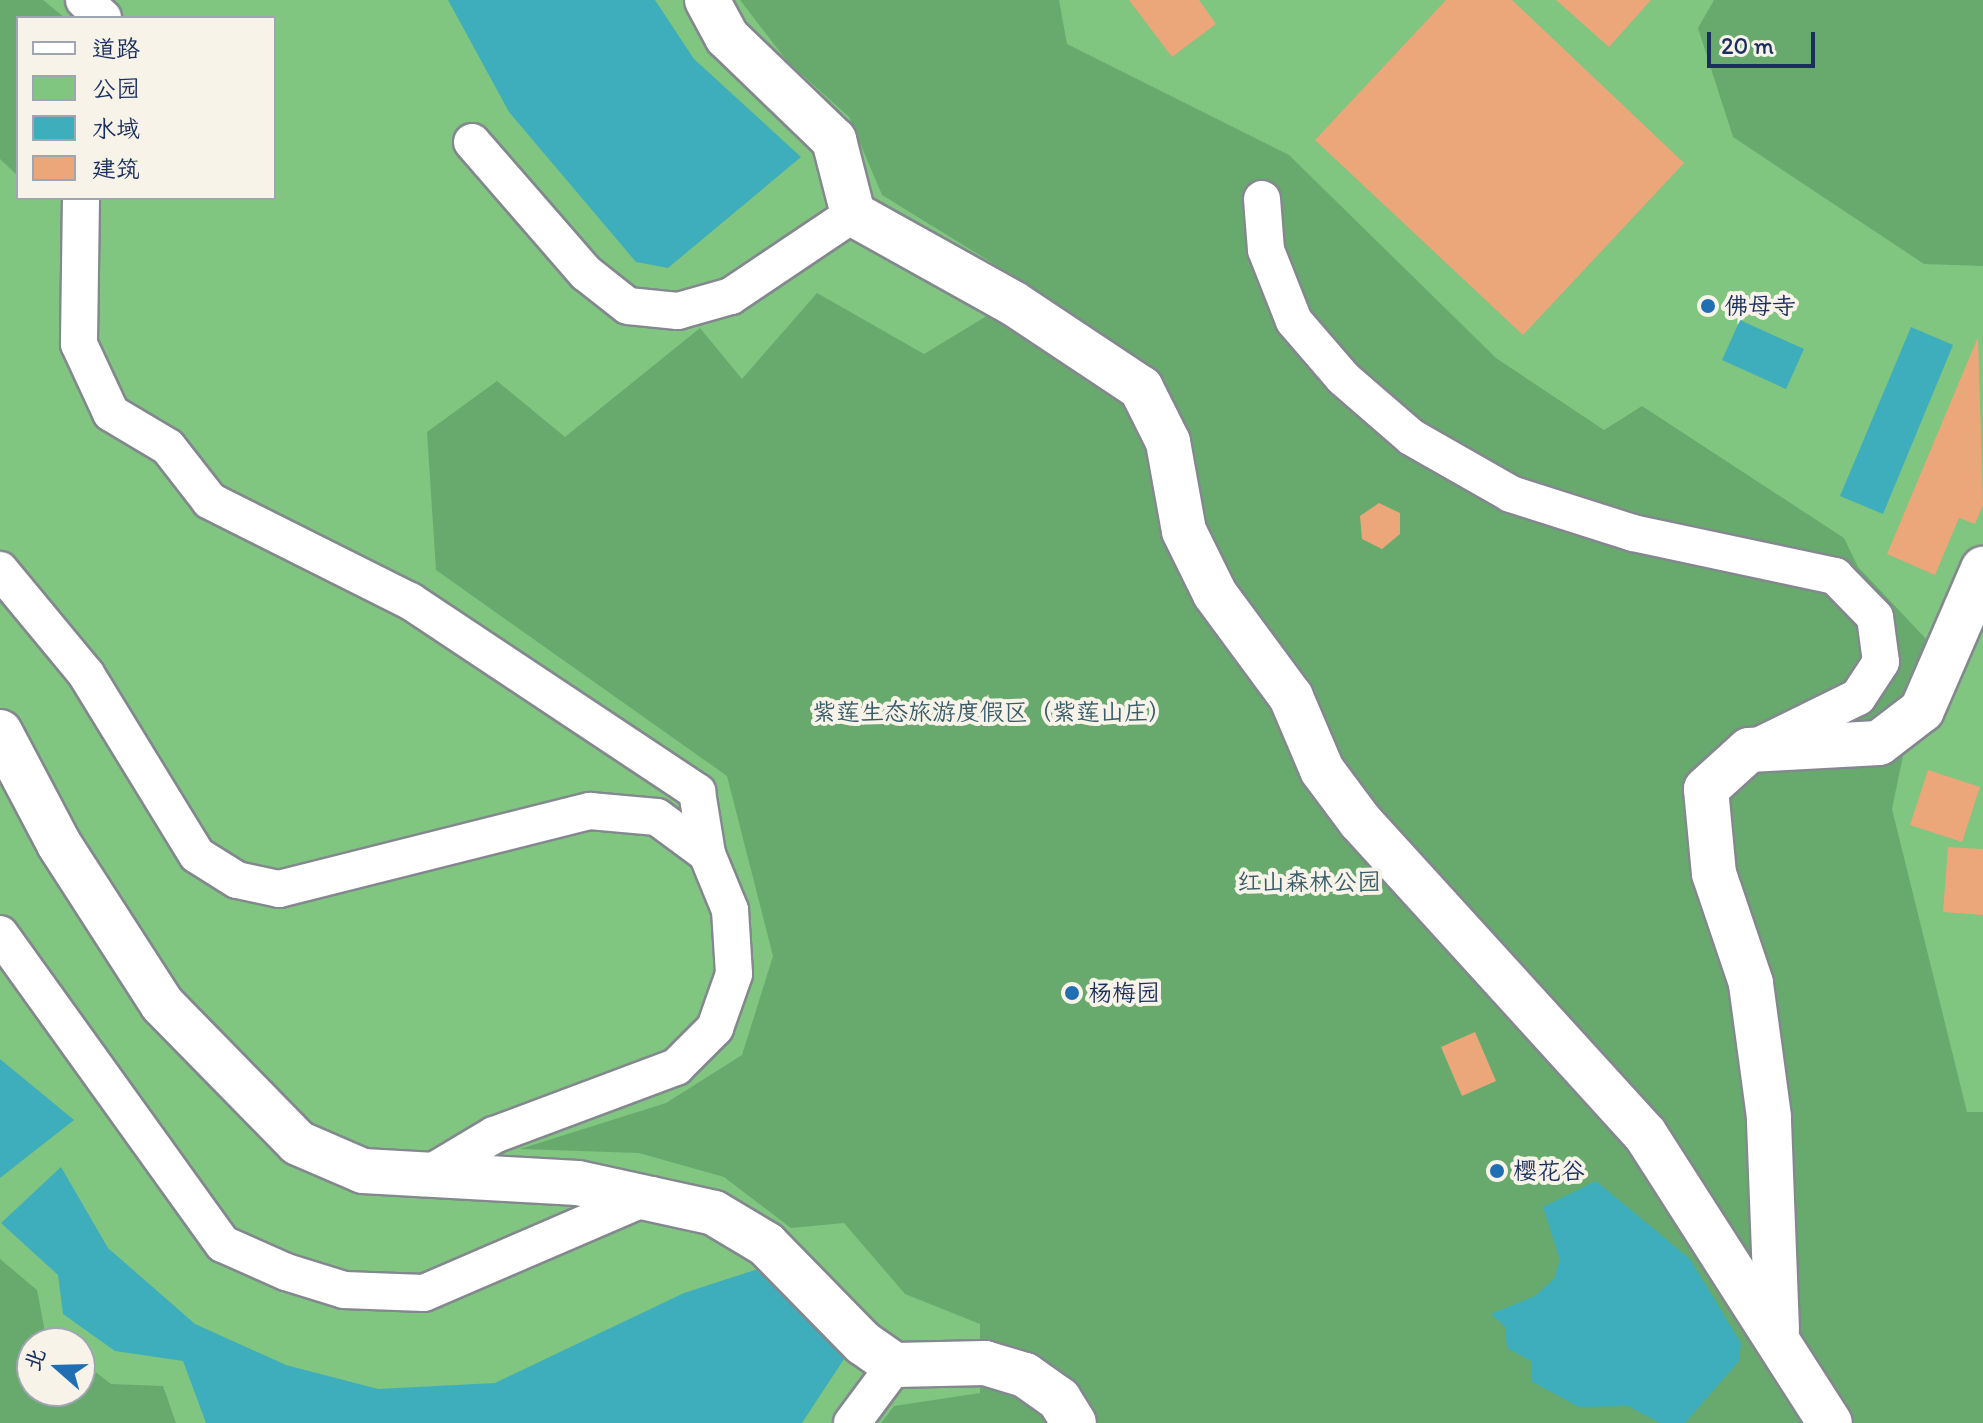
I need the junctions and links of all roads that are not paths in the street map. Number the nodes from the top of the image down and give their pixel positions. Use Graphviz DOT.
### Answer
graph roads {
  1 [pos="84,0"];
  2 [pos="707,0"];
  3 [pos="101,16"];
  4 [pos="472,142"];
  5 [pos="1262,199"];
  6 [pos="81,200"];
  7 [pos="853,214"];
  8 [pos="1983,569"];
  9 [pos="0,570"];
  10 [pos="0,732"];
  11 [pos="1749,750"];
  12 [pos="707,854"];
  13 [pos="0,934"];
  14 [pos="422,1178"];
  15 [pos="653,1194"];
  16 [pos="1777,1330"];
  17 [pos="895,1365"];
  18 [pos="852,1423"];
  19 [pos="1074,1423"];
  20 [pos="1830,1423"];
  1 -- 3 [label="street"];
  2 -- 7 [label="street"];
  4 -- 7 [label="street"];
  5 -- 11 [label="street"];
  6 -- 12 [label="street"];
  7 -- 16 [label="street"];
  8 -- 11 [label="street"];
  9 -- 12 [label="street"];
  10 -- 14 [label="street"];
  11 -- 16 [label="street"];
  12 -- 14 [label="street"];
  13 -- 15 [label="street"];
  14 -- 15 [label="street"];
  15 -- 17 [label="street"];
  16 -- 20 [label="street"];
  17 -- 18 [label="street"];
  17 -- 19 [label="street"];
}
